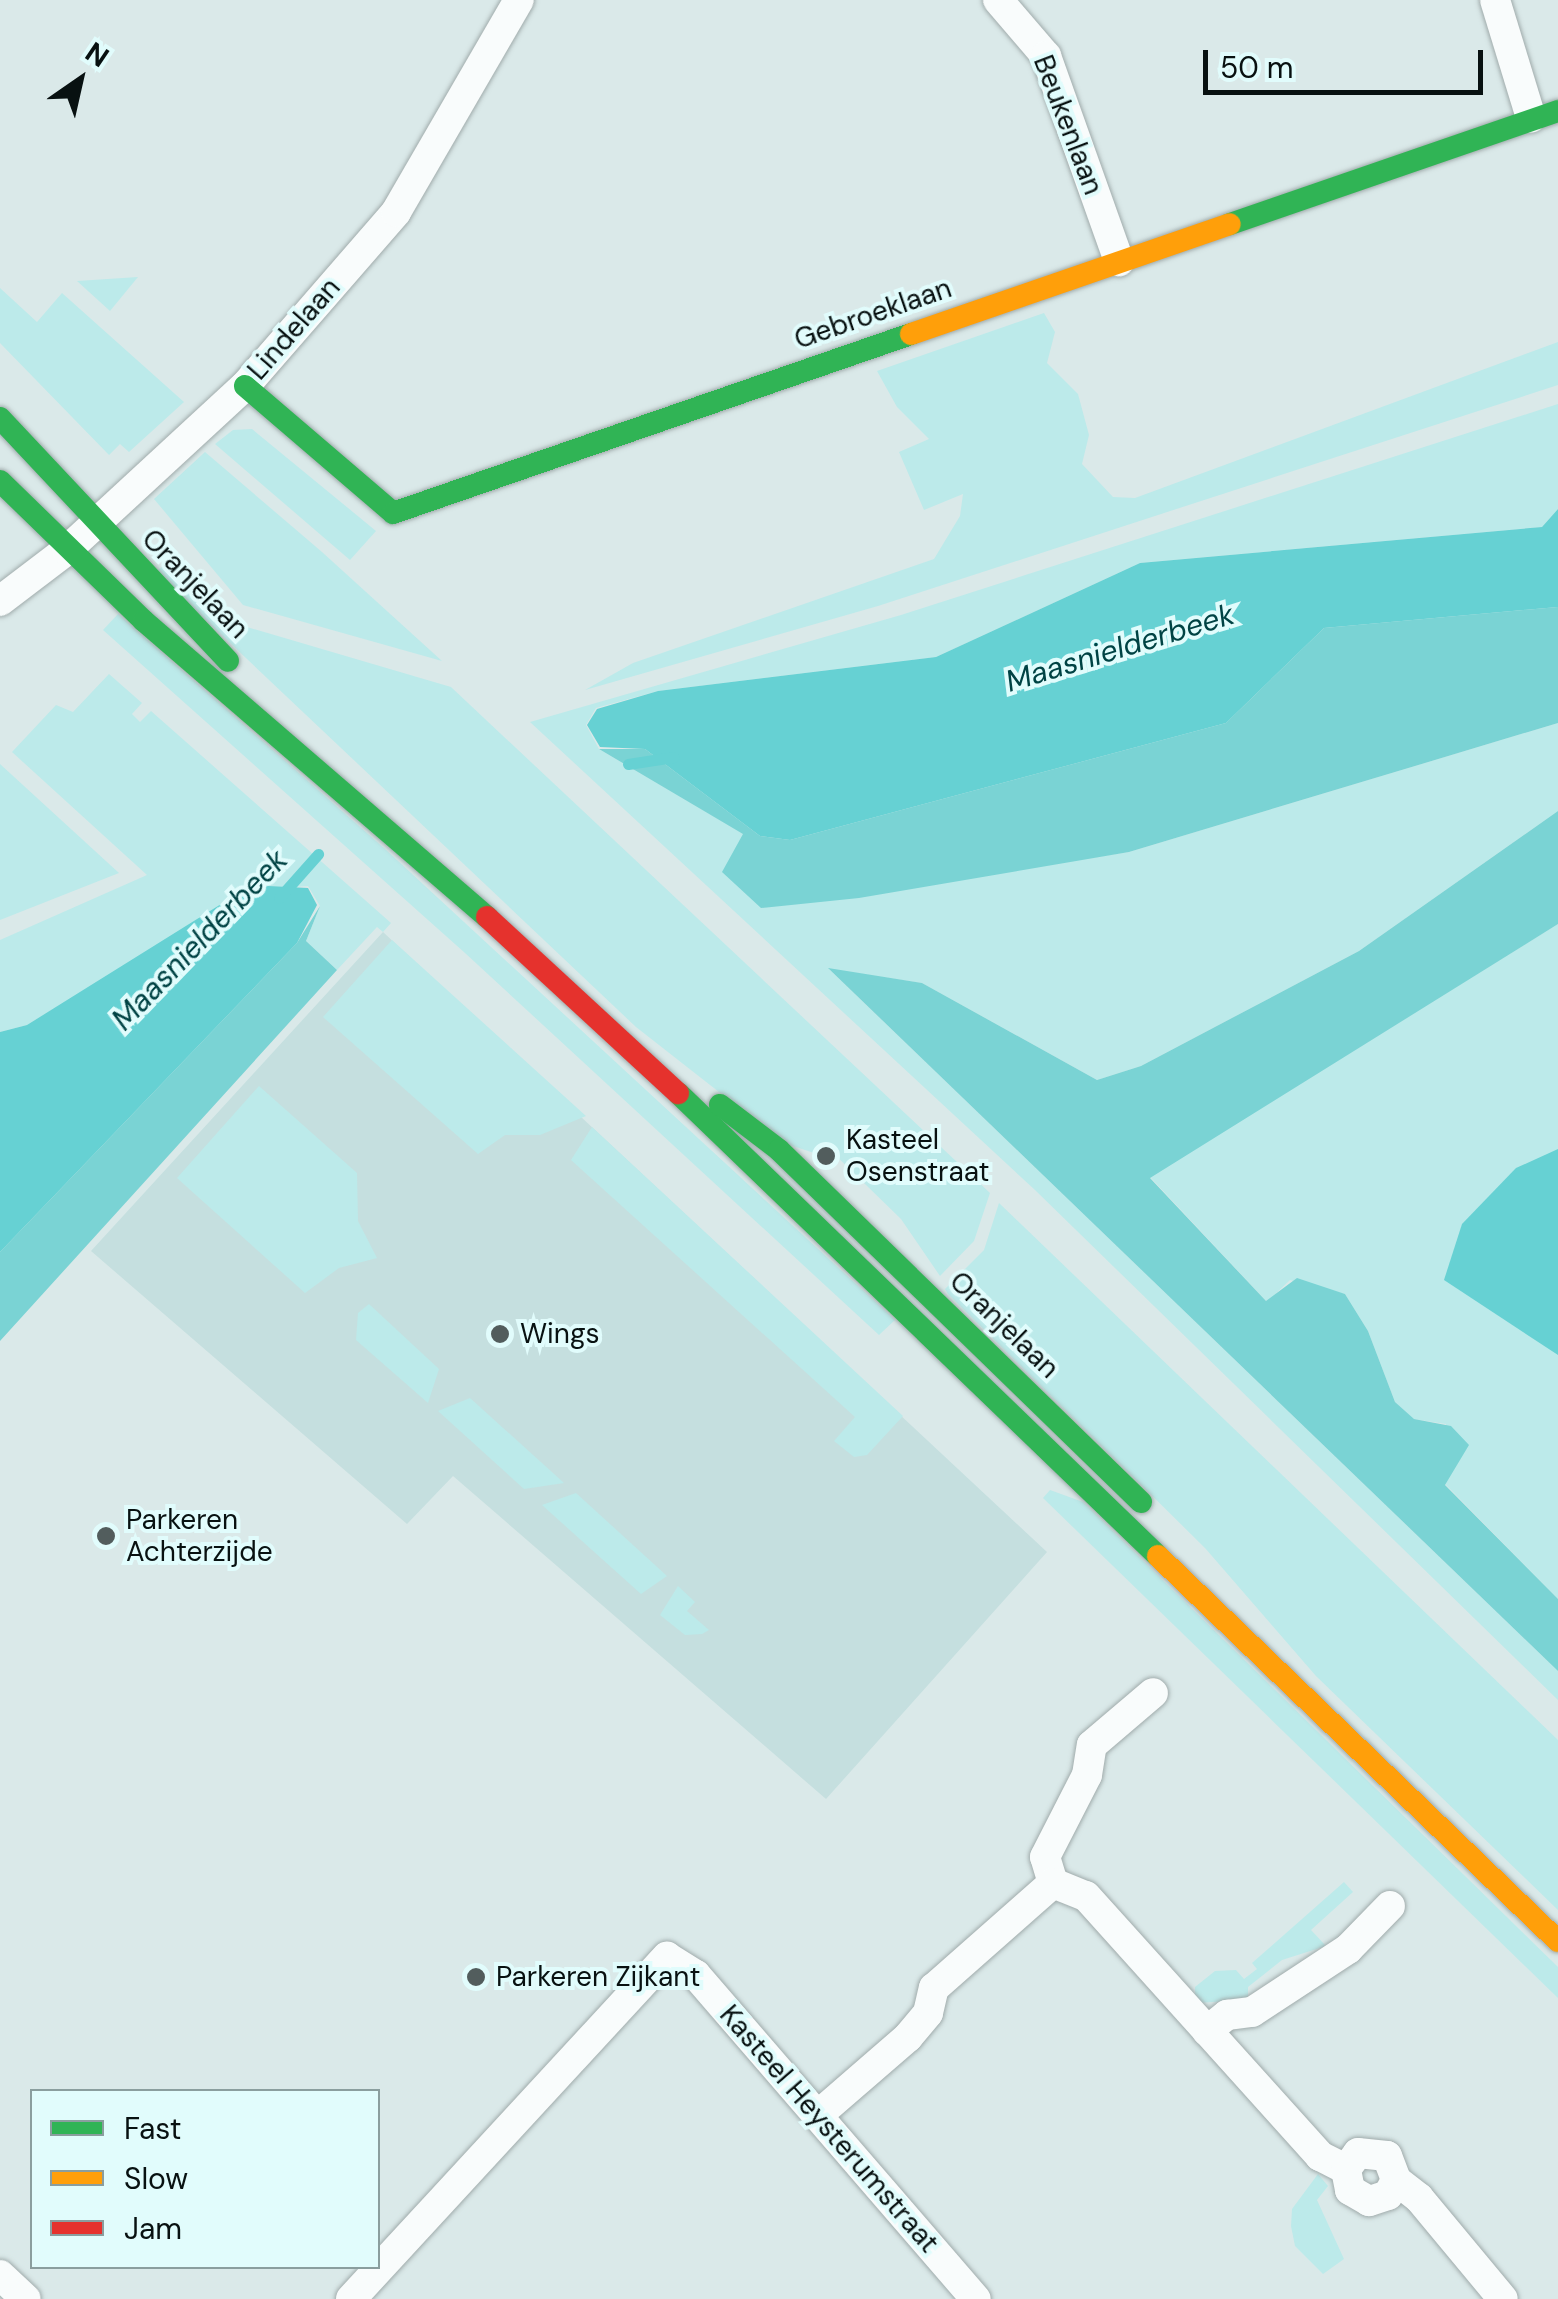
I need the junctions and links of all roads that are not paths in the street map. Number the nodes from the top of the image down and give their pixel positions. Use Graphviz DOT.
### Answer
graph roads {
  1 [pos="518,0"];
  2 [pos="998,0"];
  3 [pos="1495,0"];
  4 [pos="1545,115"];
  5 [pos="1119,260"];
  6 [pos="245,386"];
  7 [pos="0,418"];
  8 [pos="0,481"];
  9 [pos="94,522"];
  10 [pos="67,550"];
  11 [pos="0,600"];
  12 [pos="347,790"];
  13 [pos="612,1032"];
  14 [pos="1163,1523"];
  15 [pos="1204,1566"];
  16 [pos="1153,1693"];
  17 [pos="1315,1703"];
  18 [pos="1052,1883"];
  19 [pos="1390,1906"];
  20 [pos="1558,1940"];
  21 [pos="1208,2031"];
  22 [pos="818,2115"];
  23 [pos="380,2267"];
  24 [pos="378,2269"];
  25 [pos="0,2275"];
  26 [pos="26,2299"];
  27 [pos="351,2299"];
  28 [pos="976,2299"];
  29 [pos="1503,2299"];
  1 -- 6 [label="street, Lindelaan"];
  2 -- 5 [label="street, Beukenlaan"];
  3 -- 4 [label="street"];
  4 -- 5 [label="street, Gebroeklaan"];
  5 -- 6 [label="street, Gebroeklaan"];
  6 -- 9 [label="street, Lindelaan"];
  7 -- 9 [label="street, Oranjelaan"];
  8 -- 10 [label="street, Oranjelaan"];
  9 -- 10 [label="street, Lindelaan"];
  9 -- 12 [label="street, Oranjelaan"];
  10 -- 11 [label="street, Lindelaan"];
  10 -- 12 [label="street, Oranjelaan"];
  12 -- 13 [label="street, Oranjelaan"];
  13 -- 14 [label="street, Oranjelaan"];
  13 -- 17 [label="street, Oranjelaan"];
  15 -- 17 [label="street, Oranjelaan"];
  16 -- 18 [label="street"];
  17 -- 20 [label="street, Oranjelaan"];
  18 -- 21 [label="street"];
  18 -- 22 [label="street"];
  19 -- 21 [label="street"];
  21 -- 29 [label="street"];
  22 -- 23 [label="street, Kasteel Heysterumstraat"];
  22 -- 28 [label="street, Kasteel Heysterumstraat"];
  24 -- 27 [label="street, Kasteel Heysterumstraat"];
  25 -- 26 [label="street"];
}
